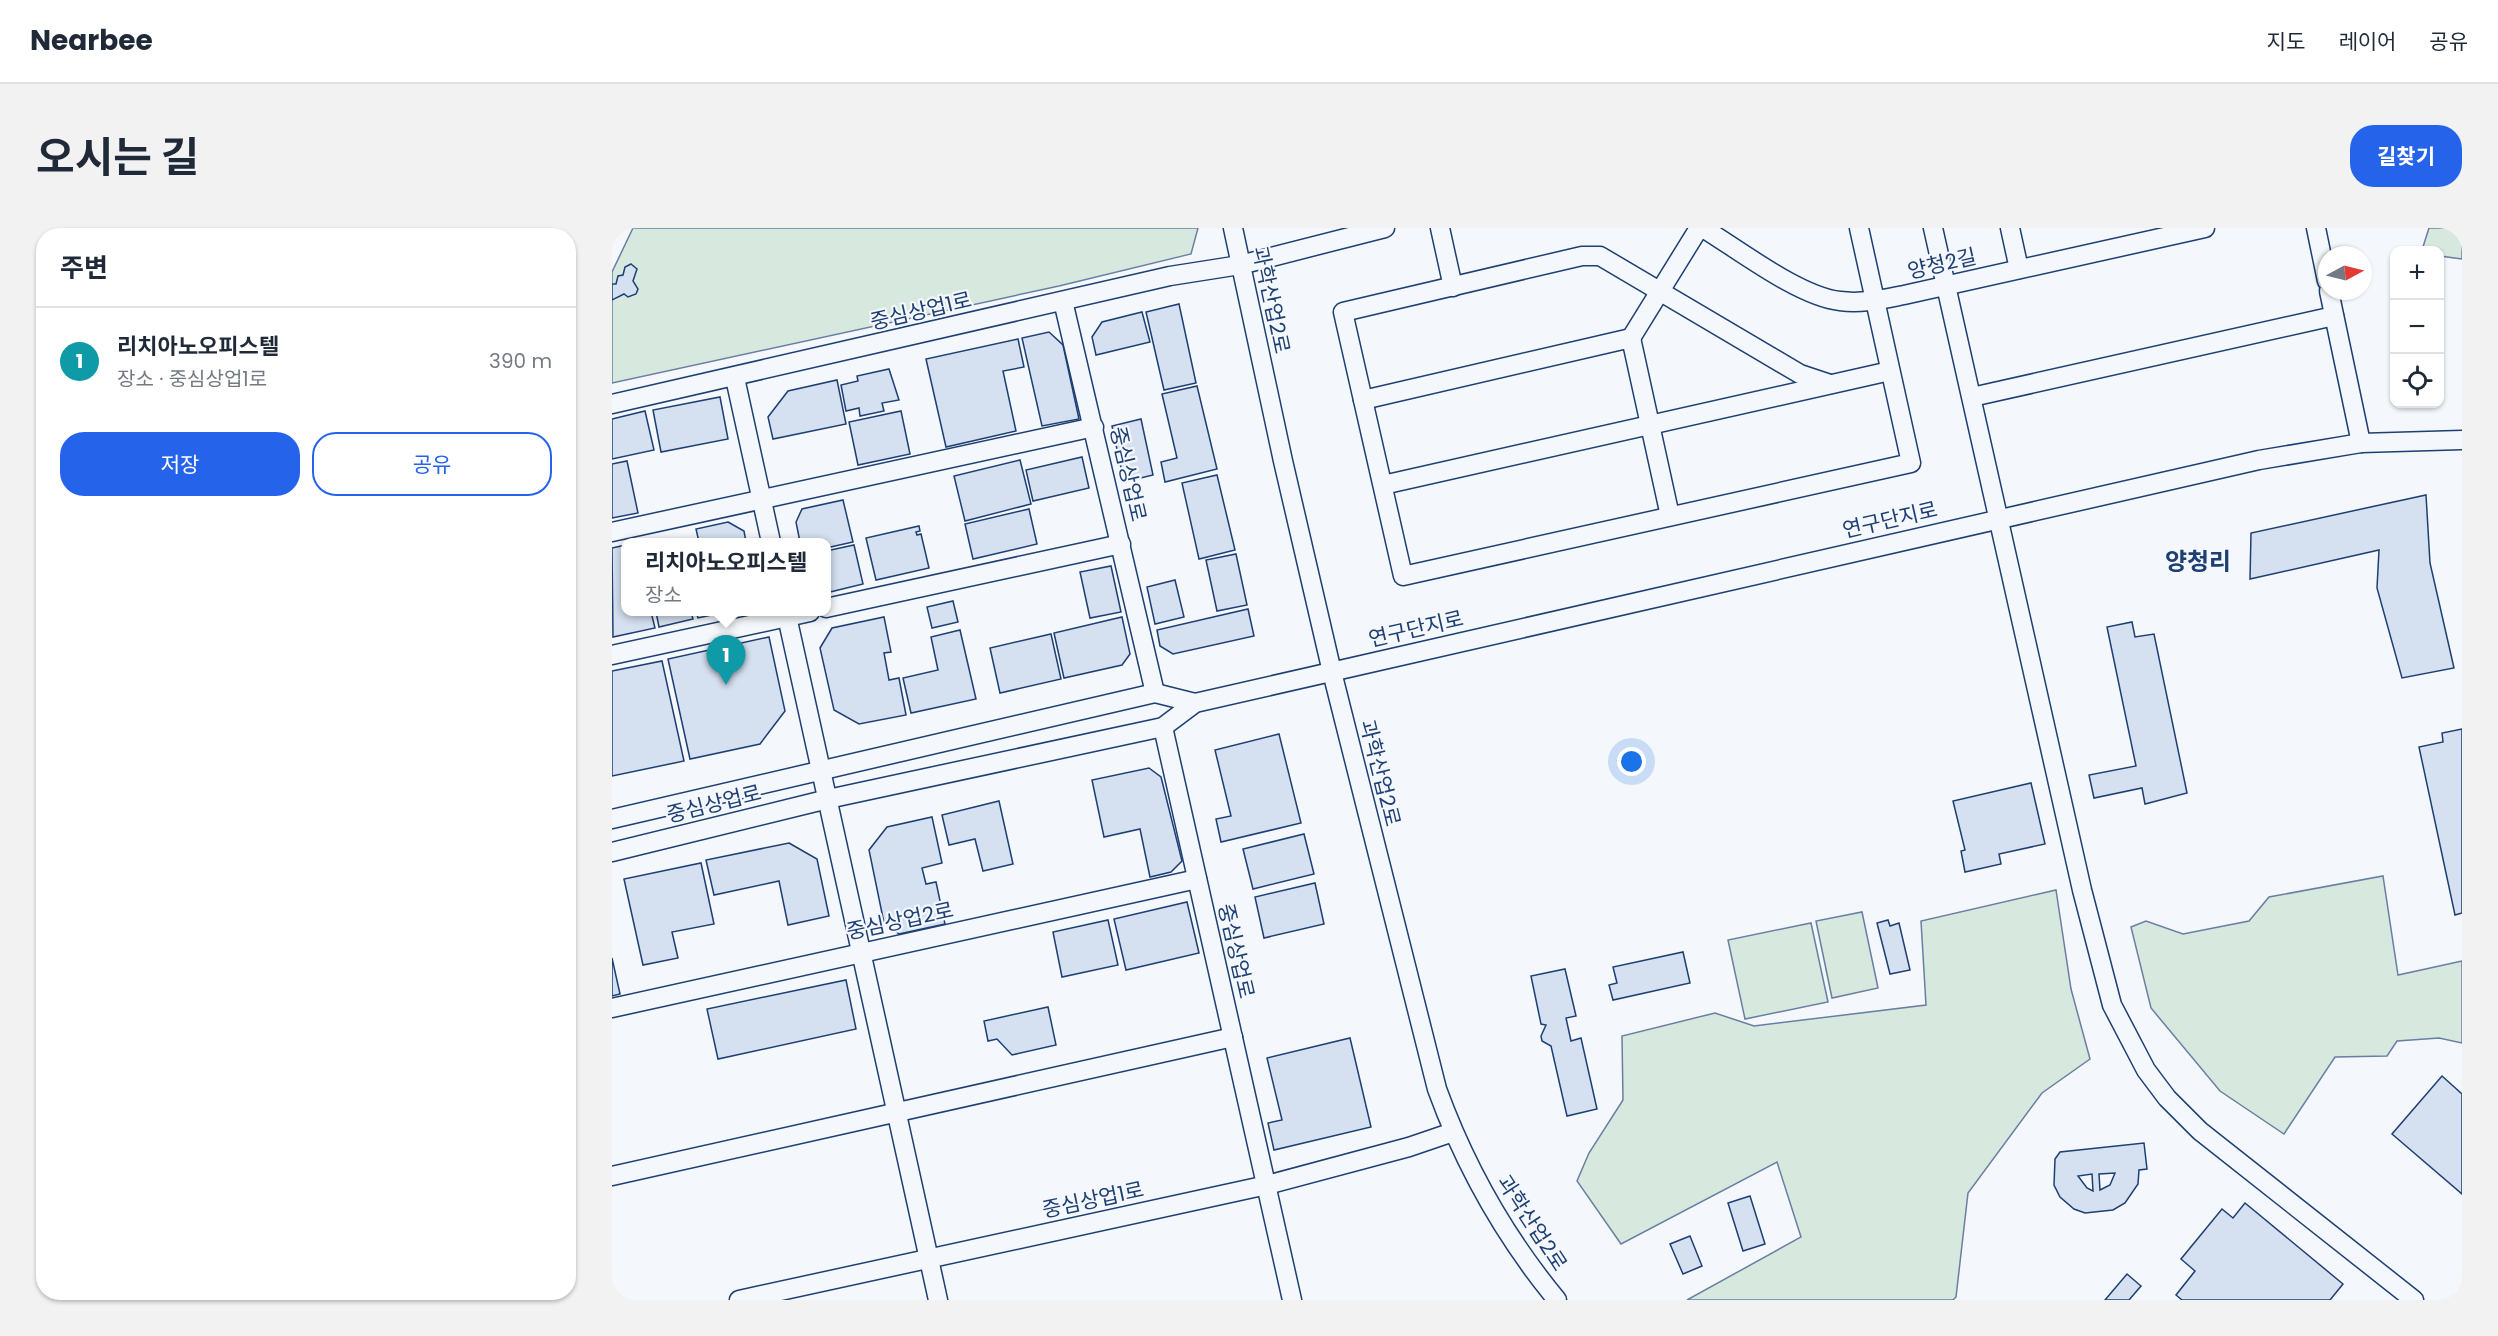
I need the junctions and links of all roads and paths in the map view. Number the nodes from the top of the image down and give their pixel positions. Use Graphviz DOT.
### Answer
graph roads {
  1 [pos="1233,228"];
  2 [pos="1385,228"];
  3 [pos="1440,228"];
  4 [pos="1701,228"];
  5 [pos="1859,228"];
  6 [pos="1933,228"];
  7 [pos="2010,228"];
  8 [pos="2205,228"];
  9 [pos="2316,228"];
  10 [pos="2320,246"];
  11 [pos="1240,265"];
  12 [pos="2019,269"];
  13 [pos="1946,286"];
  14 [pos="1453,287"];
  15 [pos="1660,290"];
  16 [pos="1874,300"];
  17 [pos="2331,300"];
  18 [pos="1063,302"];
  19 [pos="2334,316"];
  20 [pos="1631,338"];
  21 [pos="1890,371"];
  22 [pos="735,378"];
  23 [pos="1830,384"];
  24 [pos="1972,398"];
  25 [pos="1363,400"];
  26 [pos="612,404"];
  27 [pos="1650,425"];
  28 [pos="1094,427"];
  29 [pos="2462,440"];
  30 [pos="2361,443"];
  31 [pos="1383,485"];
  32 [pos="762,500"];
  33 [pos="1670,516"];
  34 [pos="2000,518"];
  35 [pos="612,532"];
  36 [pos="770,538"];
  37 [pos="1121,544"];
  38 [pos="831,607"];
  39 [pos="778,616"];
  40 [pos="787,616"];
  41 [pos="612,655"];
  42 [pos="1332,672"];
  43 [pos="1155,693"];
  44 [pos="1195,703"];
  45 [pos="1163,727"];
  46 [pos="822,772"];
  47 [pos="828,799"];
  48 [pos="612,819"];
  49 [pos="612,852"];
  50 [pos="1197,879"];
  51 [pos="861,953"];
  52 [pos="612,1008"];
  53 [pos="1233,1037"];
  54 [pos="897,1112"];
  55 [pos="1453,1132"];
  56 [pos="612,1176"];
  57 [pos="1267,1185"];
  58 [pos="929,1258"];
  59 [pos="740,1300"];
  60 [pos="938,1300"];
  61 [pos="1292,1300"];
  62 [pos="1557,1300"];
  63 [pos="2414,1300"];
  1 -- 11 [label="street, 과학산업2로"];
  2 -- 11 [label="street"];
  3 -- 14 [label="street"];
  4 -- 15 [label="street"];
  4 -- 16 [label="street, 양청2길"];
  5 -- 16 [label="street"];
  6 -- 13 [label="street"];
  7 -- 12 [label="street"];
  8 -- 12 [label="street, 양청2길"];
  9 -- 10 [label="street"];
  11 -- 18 [label="street, 중심상업1로"];
  11 -- 42 [label="street, 과학산업2로"];
  12 -- 13 [label="street, 양청2길"];
  13 -- 16 [label="street, 양청2길"];
  13 -- 24 [label="street"];
  14 -- 15 [label="street"];
  14 -- 25 [label="street"];
  15 -- 20 [label="street"];
  15 -- 23 [label="street"];
  16 -- 21 [label="street"];
  17 -- 19 [label="street"];
  18 -- 22 [label="street, 중심상업1로"];
  18 -- 28 [label="street, 중심상업로"];
  19 -- 24 [label="street"];
  19 -- 30 [label="street"];
  20 -- 25 [label="street"];
  20 -- 27 [label="street"];
  21 -- 23 [label="street"];
  21 -- 33 [label="street"];
  22 -- 26 [label="street, 중심상업1로"];
  22 -- 32 [label="street"];
  23 -- 27 [label="street"];
  24 -- 34 [label="street"];
  25 -- 31 [label="street"];
  27 -- 31 [label="street"];
  27 -- 33 [label="street"];
  28 -- 32 [label="street"];
  28 -- 37 [label="street, 중심상업로"];
  29 -- 30 [label="street, 연구단지로"];
  30 -- 34 [label="street, 연구단지로"];
  31 -- 33 [label="street"];
  32 -- 35 [label="street"];
  32 -- 36 [label="street"];
  34 -- 42 [label="street, 연구단지로"];
  34 -- 63 [label="street"];
  37 -- 38 [label="street"];
  37 -- 43 [label="street, 중심상업로"];
  39 -- 41 [label="street"];
  40 -- 46 [label="street"];
  42 -- 44 [label="street, 중심상업로"];
  42 -- 55 [label="street, 과학산업2로"];
  43 -- 44 [label="street, 중심상업로"];
  43 -- 46 [label="street, 중심상업로"];
  44 -- 45 [label="street, 중심상업로"];
  45 -- 47 [label="street, 중심상업로"];
  45 -- 50 [label="street, 중심상업로"];
  46 -- 47 [label="street"];
  46 -- 48 [label="street, 중심상업로"];
  47 -- 49 [label="street, 중심상업로"];
  47 -- 51 [label="street"];
  50 -- 51 [label="street, 중심상업2로"];
  50 -- 53 [label="street, 중심상업로"];
  51 -- 52 [label="street, 중심상업2로"];
  51 -- 54 [label="street"];
  53 -- 54 [label="street"];
  53 -- 57 [label="street, 중심상업로"];
  54 -- 56 [label="street"];
  54 -- 58 [label="street"];
  55 -- 57 [label="street, 중심상업1로"];
  55 -- 62 [label="street, 과학산업2로"];
  57 -- 58 [label="street, 중심상업1로"];
  57 -- 61 [label="street, 중심상업로"];
  58 -- 59 [label="street, 중심상업1로"];
  58 -- 60 [label="street"];
}
